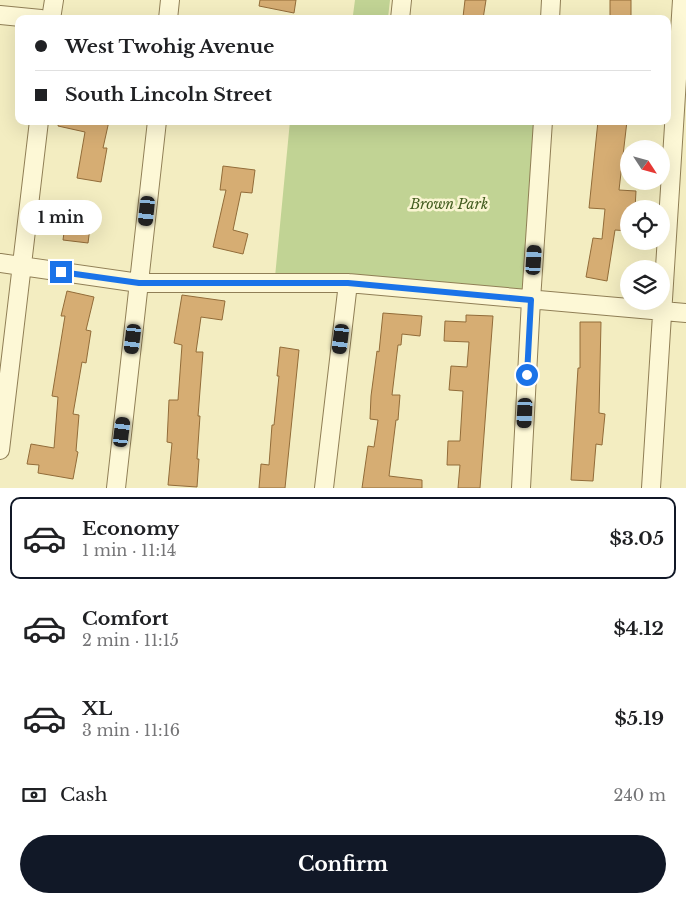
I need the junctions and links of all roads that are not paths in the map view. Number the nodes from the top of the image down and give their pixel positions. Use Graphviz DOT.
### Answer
graph roads {
  1 [pos="54,0"];
  2 [pos="170,0"];
  3 [pos="402,0"];
  4 [pos="551,0"];
  5 [pos="682,0"];
  6 [pos="0,15"];
  7 [pos="52,15"];
  8 [pos="168,15"];
  9 [pos="400,15"];
  10 [pos="550,15"];
  11 [pos="15,16"];
  12 [pos="677,71"];
  13 [pos="39,125"];
  14 [pos="157,125"];
  15 [pos="543,125"];
  16 [pos="0,263"];
  17 [pos="22,266"];
  18 [pos="139,283"];
  19 [pos="348,283"];
  20 [pos="531,300"];
  21 [pos="663,311"];
  22 [pos="686,313"];
  23 [pos="0,450"];
  24 [pos="116,488"];
  25 [pos="324,488"];
  26 [pos="521,488"];
  27 [pos="651,488"];
  1 -- 7 [label="street"];
  2 -- 8 [label="street"];
  3 -- 9 [label="street"];
  4 -- 10 [label="street"];
  5 -- 12 [label="street"];
  6 -- 11 [label="street"];
  12 -- 21 [label="street"];
  13 -- 17 [label="street"];
  14 -- 18 [label="street"];
  15 -- 20 [label="street"];
  16 -- 17 [label="street"];
  17 -- 18 [label="street"];
  17 -- 23 [label="street"];
  18 -- 19 [label="street"];
  18 -- 24 [label="street"];
  19 -- 20 [label="street"];
  19 -- 25 [label="street"];
  20 -- 21 [label="street"];
  20 -- 26 [label="street"];
  21 -- 22 [label="street"];
  21 -- 27 [label="street"];
}
